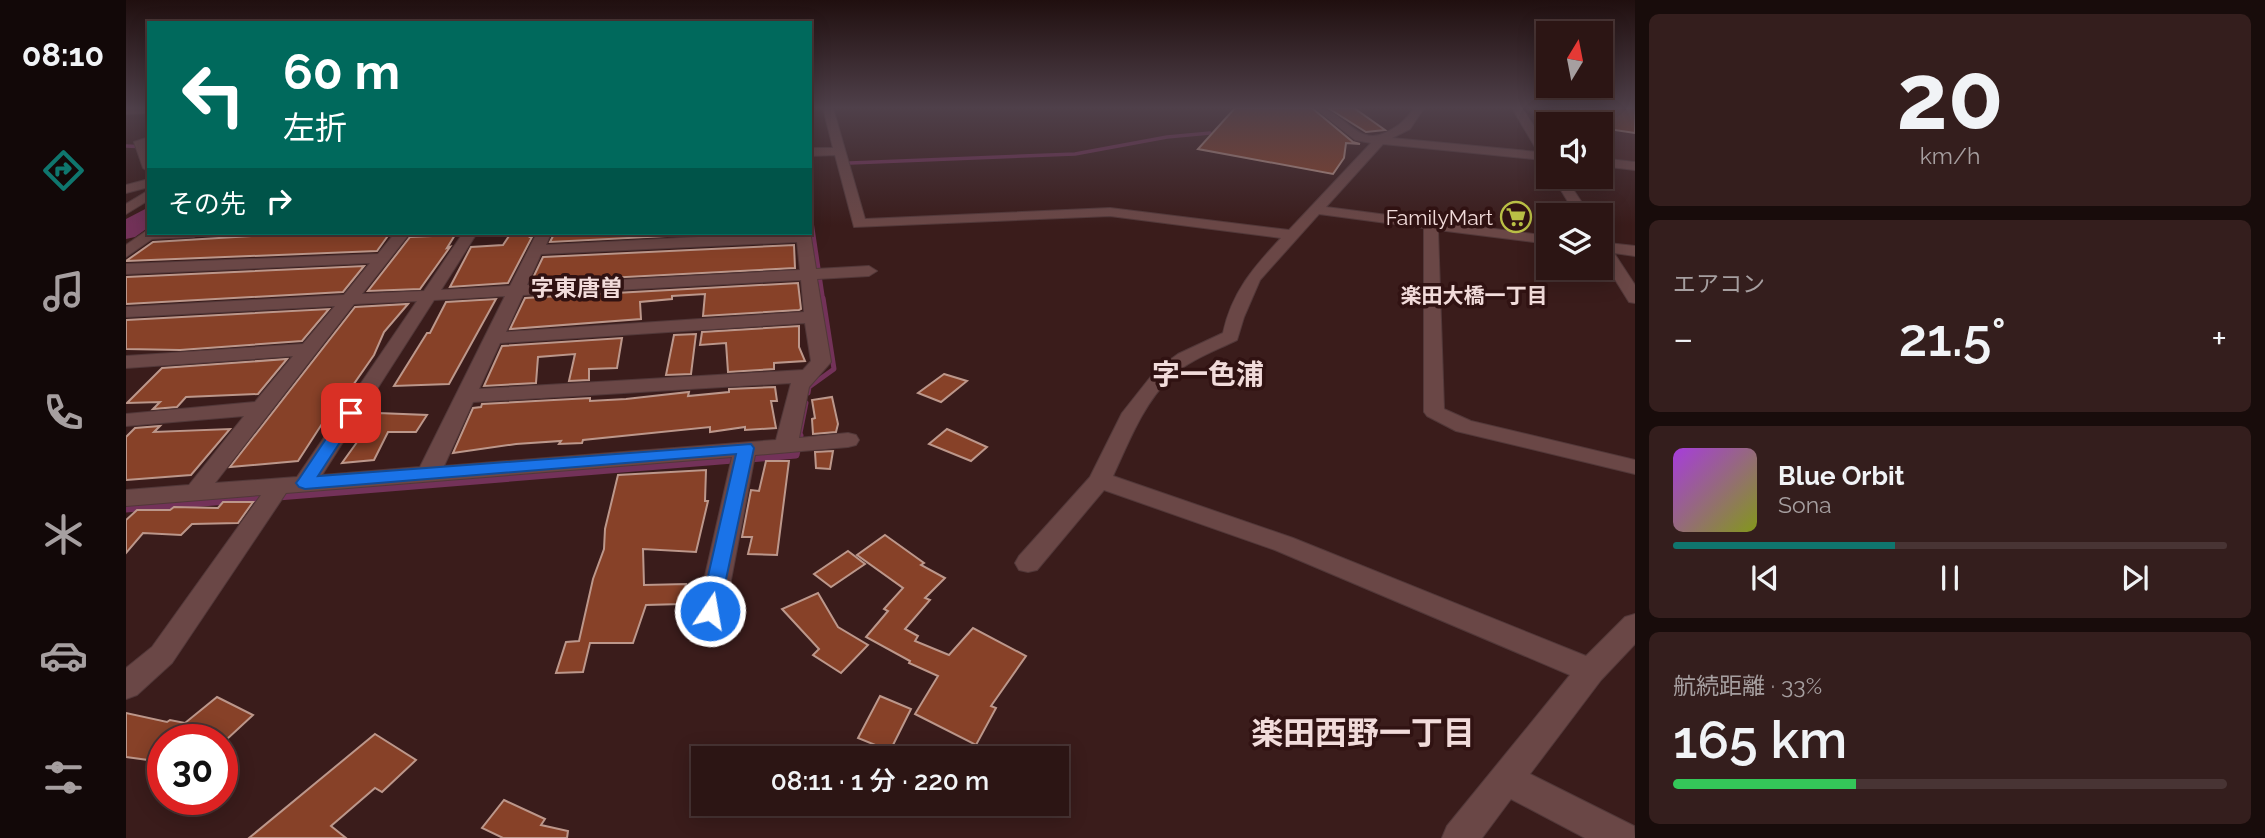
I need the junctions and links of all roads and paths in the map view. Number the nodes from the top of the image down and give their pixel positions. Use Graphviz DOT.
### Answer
graph roads {
  1 [pos="837,147"];
  2 [pos="1373,147"];
  3 [pos="1452,147"];
  4 [pos="838,151"];
  5 [pos="812,152"];
  6 [pos="1536,157"];
  7 [pos="1613,163"];
  8 [pos="1635,166"];
  9 [pos="147,183"];
  10 [pos="126,188"];
  11 [pos="147,195"];
  12 [pos="126,210"];
  13 [pos="1317,210"];
  14 [pos="1432,225"];
  15 [pos="149,235"];
  16 [pos="401,235"];
  17 [pos="469,235"];
  18 [pos="543,235"];
  19 [pos="805,235"];
  20 [pos="1291,235"];
  21 [pos="1536,238"];
  22 [pos="1613,248"];
  23 [pos="535,250"];
  24 [pos="1635,251"];
  25 [pos="126,252"];
  26 [pos="382,258"];
  27 [pos="1613,263"];
  28 [pos="126,269"];
  29 [pos="869,271"];
  30 [pos="816,274"];
  31 [pos="514,290"];
  32 [pos="428,296"];
  33 [pos="1635,298"];
  34 [pos="349,300"];
  35 [pos="126,313"];
  36 [pos="813,317"];
  37 [pos="493,338"];
  38 [pos="310,349"];
  39 [pos="126,362"];
  40 [pos="808,376"];
  41 [pos="466,396"];
  42 [pos="261,408"];
  43 [pos="126,420"];
  44 [pos="848,440"];
  45 [pos="786,446"];
  46 [pos="745,448"];
  47 [pos="1635,467"];
  48 [pos="429,473"];
  49 [pos="1100,480"];
  50 [pos="293,484"];
  51 [pos="197,492"];
  52 [pos="126,498"];
  53 [pos="1028,563"];
  54 [pos="710,611"];
  55 [pos="1635,625"];
  56 [pos="1591,671"];
  57 [pos="126,686"];
  58 [pos="1508,780"];
  59 [pos="1460,838"];
  60 [pos="1621,838"];
  1 -- 4 [label="street"];
  2 -- 13 [label="street"];
  3 -- 6 [label="street"];
  4 -- 5 [label="street"];
  4 -- 20 [label="street"];
  7 -- 8 [label="street"];
  9 -- 10 [label="street"];
  11 -- 12 [label="street"];
  13 -- 14 [label="street"];
  13 -- 20 [label="street"];
  14 -- 21 [label="street"];
  14 -- 47 [label="street"];
  15 -- 25 [label="street"];
  16 -- 26 [label="street"];
  17 -- 32 [label="street"];
  18 -- 23 [label="street"];
  19 -- 23 [label="street"];
  19 -- 30 [label="street"];
  20 -- 49 [label="street"];
  22 -- 24 [label="street"];
  23 -- 31 [label="street"];
  26 -- 28 [label="street"];
  26 -- 34 [label="street"];
  27 -- 33 [label="street"];
  29 -- 30 [label="street"];
  30 -- 31 [label="street"];
  30 -- 36 [label="street"];
  31 -- 32 [label="street"];
  31 -- 37 [label="street"];
  32 -- 34 [label="street"];
  32 -- 50 [label="street"];
  34 -- 35 [label="street"];
  34 -- 38 [label="street"];
  36 -- 37 [label="street"];
  36 -- 40 [label="street"];
  37 -- 41 [label="street"];
  38 -- 39 [label="street"];
  38 -- 42 [label="street"];
  40 -- 41 [label="street"];
  40 -- 45 [label="street"];
  41 -- 48 [label="street"];
  42 -- 43 [label="street"];
  42 -- 51 [label="street"];
  44 -- 45 [label="street"];
  45 -- 46 [label="street"];
  46 -- 48 [label="street"];
  46 -- 54 [label="street"];
  48 -- 50 [label="street"];
  49 -- 53 [label="street"];
  49 -- 56 [label="street"];
  50 -- 51 [label="street"];
  50 -- 57 [label="street"];
  51 -- 52 [label="street"];
  55 -- 56 [label="street"];
  56 -- 58 [label="street"];
  58 -- 59 [label="street"];
  58 -- 60 [label="street"];
}
